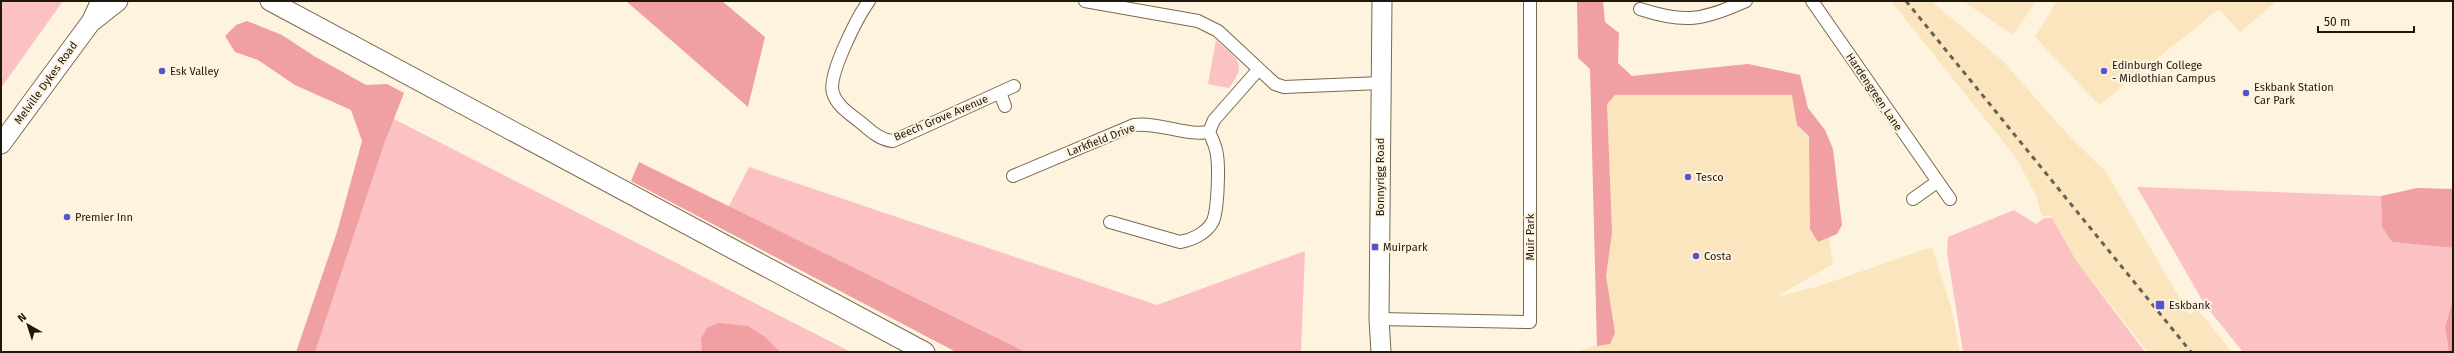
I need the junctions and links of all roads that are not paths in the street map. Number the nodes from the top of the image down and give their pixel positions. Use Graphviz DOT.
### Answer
graph roads {
  1 [pos="101,1"];
  2 [pos="118,1"];
  3 [pos="270,1"];
  4 [pos="869,1"];
  5 [pos="1085,1"];
  6 [pos="1382,1"];
  7 [pos="1530,1"];
  8 [pos="1746,1"];
  9 [pos="1812,1"];
  10 [pos="1134,6"];
  11 [pos="1640,9"];
  12 [pos="91,22"];
  13 [pos="1258,70"];
  14 [pos="1381,83"];
  15 [pos="1014,86"];
  16 [pos="1000,93"];
  17 [pos="1005,106"];
  18 [pos="1209,132"];
  19 [pos="1,144"];
  20 [pos="1013,176"];
  21 [pos="1937,182"];
  22 [pos="1913,198"];
  23 [pos="1950,199"];
  24 [pos="1110,222"];
  25 [pos="1379,319"];
  26 [pos="925,352"];
  27 [pos="1381,352"];
  1 -- 12 [label="main road, Melville Dykes Road"];
  2 -- 12 [label="main road, Melville Dykes Road"];
  3 -- 26 [label="main road"];
  4 -- 16 [label="street, Beech Grove Avenue"];
  5 -- 10 [label="street"];
  6 -- 14 [label="main road, Bonnyrigg Road"];
  7 -- 25 [label="street, Muir Park"];
  8 -- 11 [label="street"];
  9 -- 21 [label="street, Hardengreen Lane"];
  10 -- 13 [label="street"];
  12 -- 19 [label="main road, Melville Dykes Road"];
  13 -- 14 [label="street"];
  13 -- 18 [label="street"];
  14 -- 25 [label="main road, Bonnyrigg Road"];
  15 -- 16 [label="street, Beech Grove Avenue"];
  16 -- 17 [label="street, Beech Grove Avenue"];
  18 -- 20 [label="street, Larkfield Drive"];
  18 -- 24 [label="street"];
  21 -- 22 [label="street"];
  21 -- 23 [label="street, Hardengreen Lane"];
  25 -- 27 [label="main road, Bonnyrigg Road"];
}
